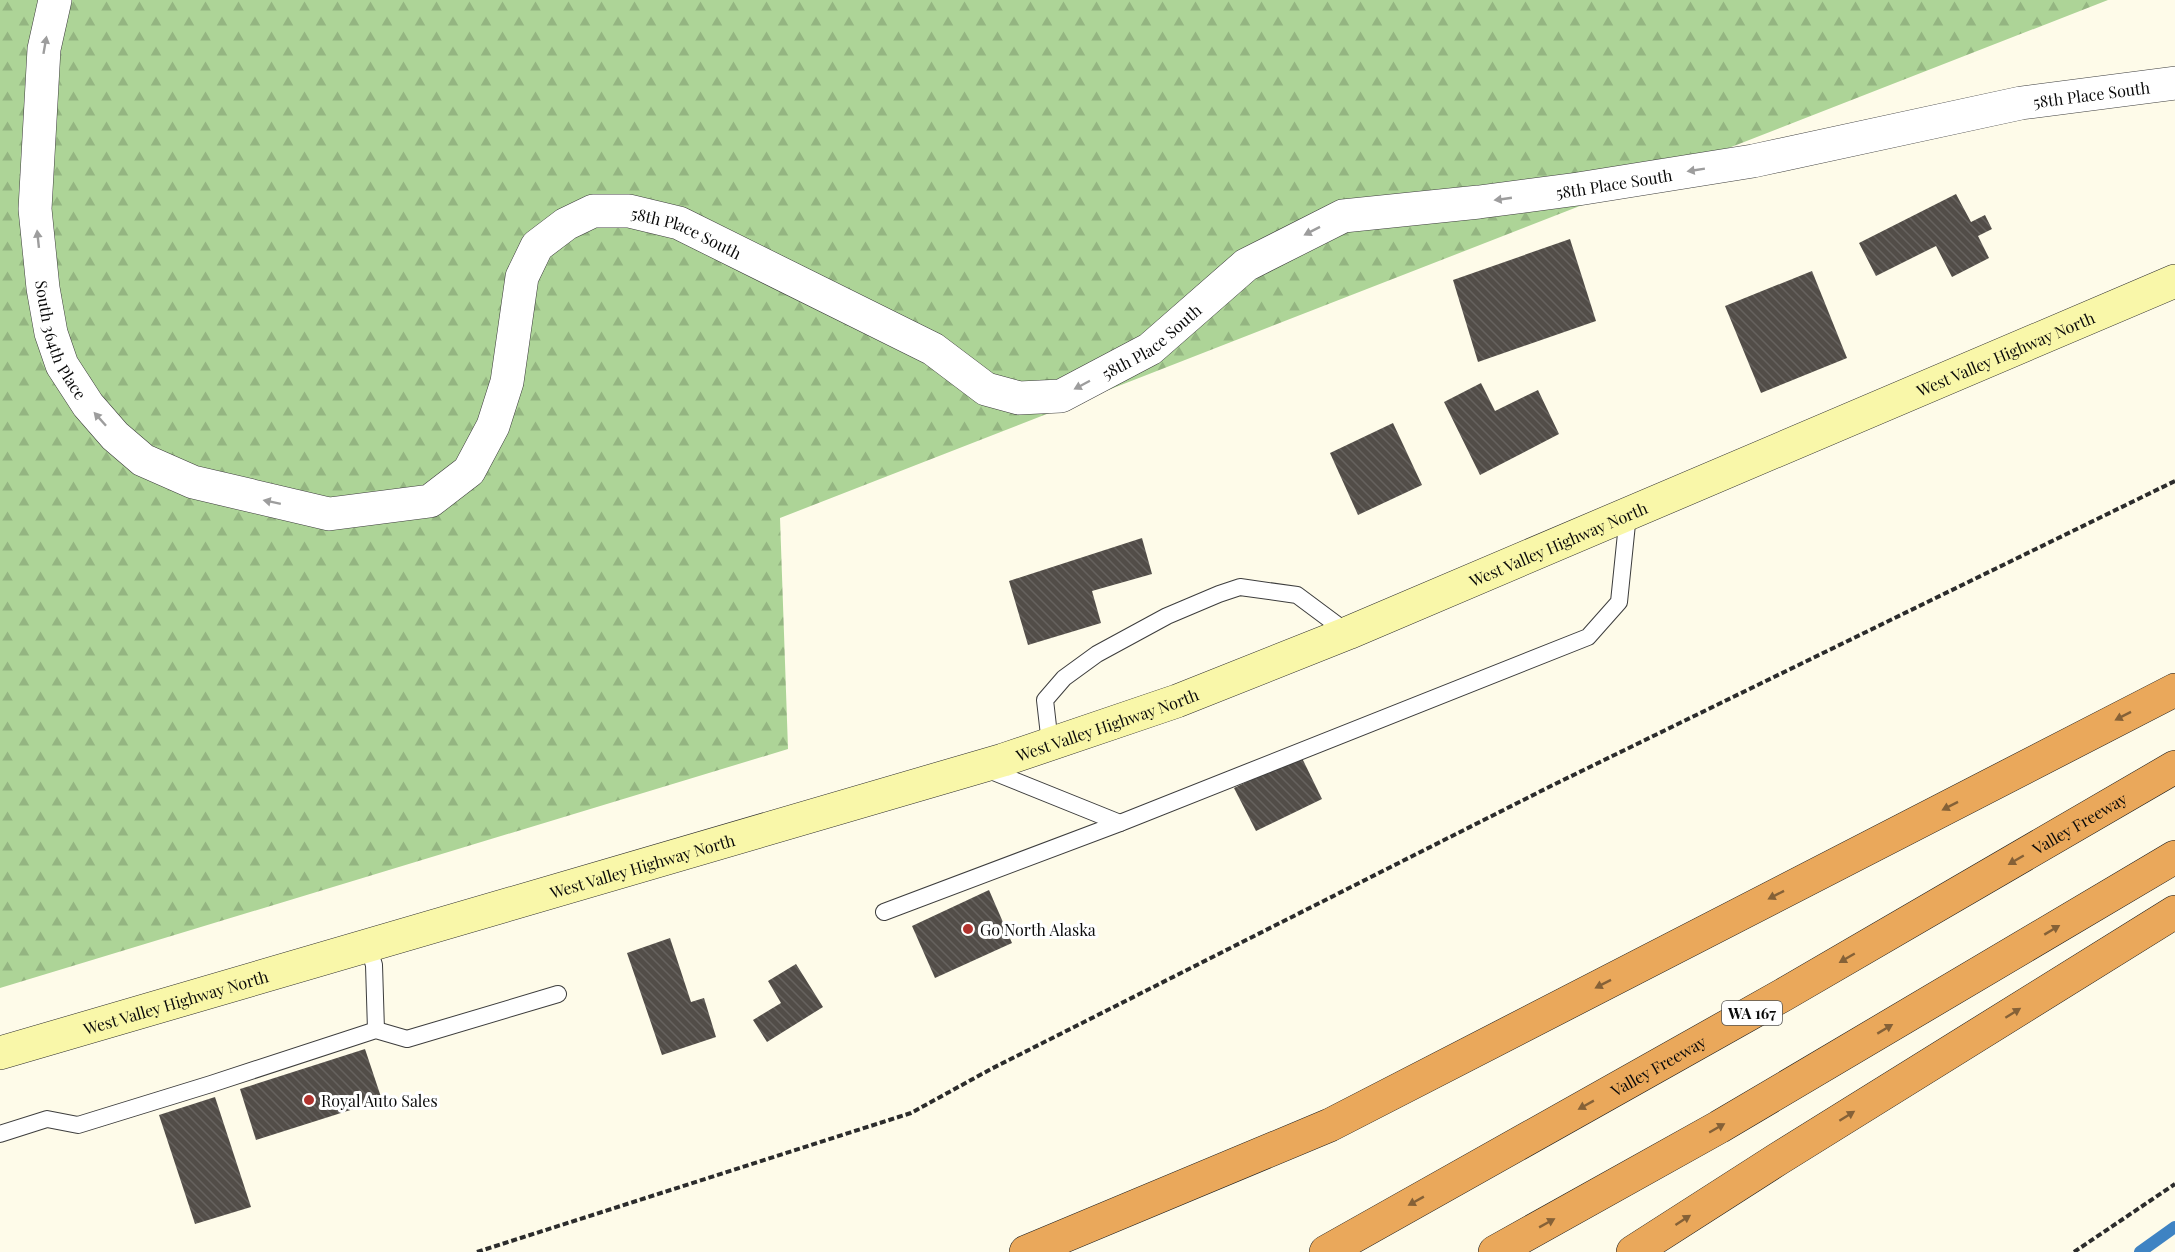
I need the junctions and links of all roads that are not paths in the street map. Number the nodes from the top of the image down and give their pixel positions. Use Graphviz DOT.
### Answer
graph roads {
  1 [pos="55,0"];
  2 [pos="2175,83"];
  3 [pos="2175,281"];
  4 [pos="329,514"];
  5 [pos="1629,514"];
  6 [pos="1348,633"];
  7 [pos="2175,690"];
  8 [pos="1050,744"];
  9 [pos="979,766"];
  10 [pos="2175,767"];
  11 [pos="1120,823"];
  12 [pos="2175,858"];
  13 [pos="884,912"];
  14 [pos="2175,912"];
  15 [pos="368,946"];
  16 [pos="558,994"];
  17 [pos="376,1030"];
  18 [pos="0,1053"];
  19 [pos="0,1134"];
  20 [pos="1026,1252"];
  21 [pos="1326,1252"];
  22 [pos="1496,1252"];
  23 [pos="1634,1252"];
  4 -- 1 [label="street, South 364th Place, one-way"];
  2 -- 4 [label="street, 58th Place South, one-way"];
  3 -- 5 [label="main road, West Valley Highway North"];
  5 -- 6 [label="main road, West Valley Highway North"];
  5 -- 11 [label="lane"];
  6 -- 8 [label="main road, West Valley Highway North"];
  6 -- 8 [label="lane"];
  7 -- 20 [label="highway, one-way"];
  8 -- 9 [label="main road, West Valley Highway North"];
  9 -- 11 [label="lane"];
  9 -- 15 [label="main road, West Valley Highway North"];
  10 -- 21 [label="highway, Valley Freeway / WA 167, one-way"];
  11 -- 13 [label="lane"];
  22 -- 12 [label="highway, one-way"];
  23 -- 14 [label="highway, one-way"];
  15 -- 17 [label="lane"];
  15 -- 18 [label="main road, West Valley Highway North"];
  16 -- 17 [label="lane"];
  17 -- 19 [label="lane"];
}
